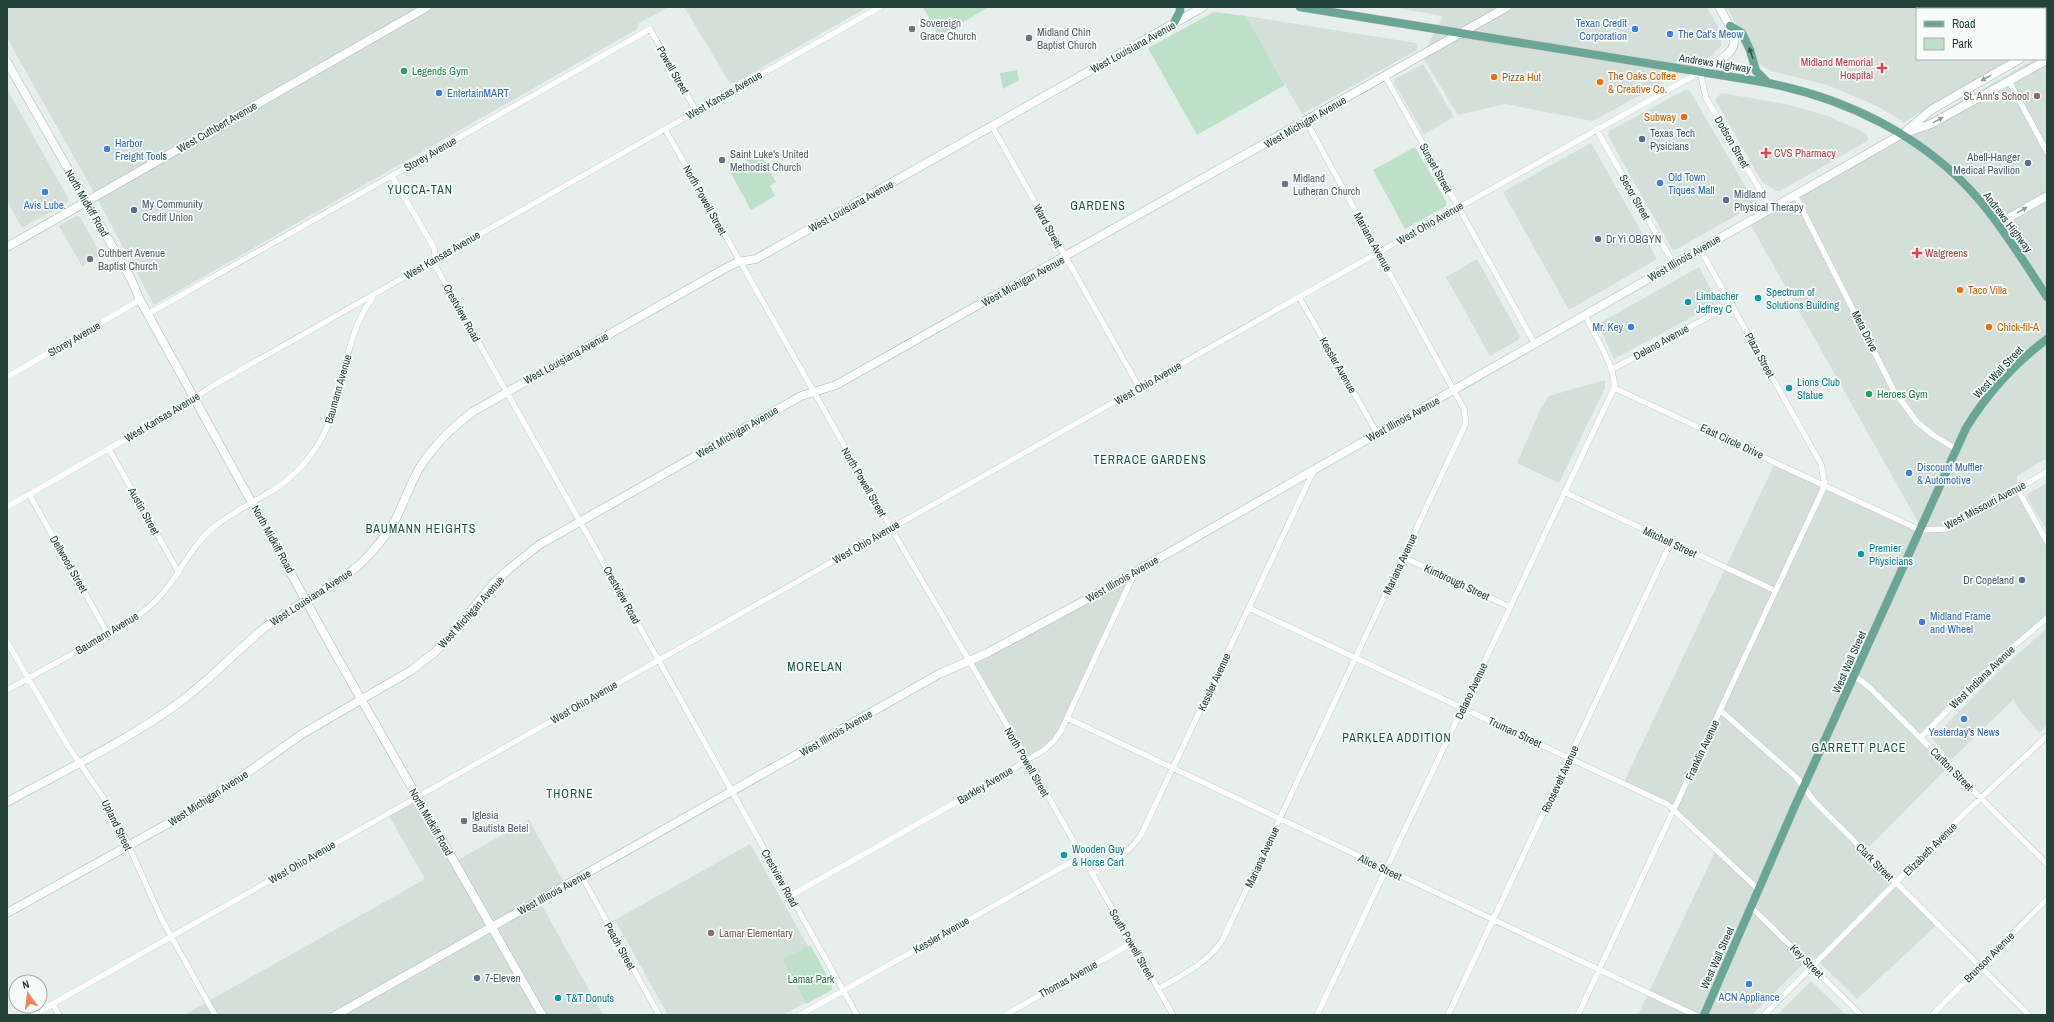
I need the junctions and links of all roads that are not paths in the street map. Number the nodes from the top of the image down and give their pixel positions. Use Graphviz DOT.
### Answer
graph roads {
  1 [pos="426,7"];
  2 [pos="880,7"];
  3 [pos="1180,7"];
  4 [pos="1203,7"];
  5 [pos="1300,7"];
  6 [pos="1507,7"];
  7 [pos="1719,7"];
  8 [pos="1174,23"];
  9 [pos="1730,26"];
  10 [pos="650,29"];
  11 [pos="1461,33"];
  12 [pos="2018,60"];
  13 [pos="2047,60"];
  14 [pos="7,62"];
  15 [pos="1700,72"];
  16 [pos="1385,76"];
  17 [pos="2009,81"];
  18 [pos="1768,82"];
  19 [pos="696,111"];
  20 [pos="1306,121"];
  21 [pos="992,126"];
  22 [pos="665,129"];
  23 [pos="1596,129"];
  24 [pos="1902,134"];
  25 [pos="2047,152"];
  26 [pos="392,176"];
  27 [pos="1795,195"];
  28 [pos="2047,196"];
  29 [pos="86,203"];
  30 [pos="1458,207"];
  31 [pos="1771,209"];
  32 [pos="1998,224"];
  33 [pos="7,247"];
  34 [pos="1700,249"];
  35 [pos="1379,252"];
  36 [pos="1066,257"];
  37 [pos="434,260"];
  38 [pos="740,262"];
  39 [pos="1674,264"];
  40 [pos="375,294"];
  41 [pos="2047,296"];
  42 [pos="1299,297"];
  43 [pos="140,300"];
  44 [pos="1732,304"];
  45 [pos="148,314"];
  46 [pos="1584,315"];
  47 [pos="2047,339"];
  48 [pos="1535,344"];
  49 [pos="1611,370"];
  50 [pos="7,377"];
  51 [pos="1140,387"];
  52 [pos="1614,388"];
  53 [pos="1453,390"];
  54 [pos="506,392"];
  55 [pos="814,393"];
  56 [pos="195,398"];
  57 [pos="1377,433"];
  58 [pos="109,449"];
  59 [pos="1956,450"];
  60 [pos="1314,470"];
  61 [pos="2047,472"];
  62 [pos="1825,485"];
  63 [pos="2017,488"];
  64 [pos="1564,492"];
  65 [pos="29,494"];
  66 [pos="253,502"];
  67 [pos="7,507"];
  68 [pos="581,522"];
  69 [pos="891,528"];
  70 [pos="1920,530"];
  71 [pos="1671,542"];
  72 [pos="2047,542"];
  73 [pos="1403,558"];
  74 [pos="1136,571"];
  75 [pos="179,573"];
  76 [pos="1776,591"];
  77 [pos="306,600"];
  78 [pos="1510,607"];
  79 [pos="1249,608"];
  80 [pos="2047,618"];
  81 [pos="108,634"];
  82 [pos="7,642"];
  83 [pos="1355,658"];
  84 [pos="659,660"];
  85 [pos="969,662"];
  86 [pos="1855,676"];
  87 [pos="27,679"];
  88 [pos="7,690"];
  89 [pos="362,699"];
  90 [pos="1463,708"];
  91 [pos="1720,710"];
  92 [pos="1067,718"];
  93 [pos="2047,736"];
  94 [pos="1920,738"];
  95 [pos="1570,758"];
  96 [pos="1026,760"];
  97 [pos="80,762"];
  98 [pos="1173,769"];
  99 [pos="1804,787"];
  100 [pos="732,792"];
  101 [pos="417,797"];
  102 [pos="1981,798"];
  103 [pos="7,802"];
  104 [pos="1674,810"];
  105 [pos="1280,820"];
  106 [pos="128,846"];
  107 [pos="1082,856"];
  108 [pos="2047,864"];
  109 [pos="1386,870"];
  110 [pos="1092,874"];
  111 [pos="582,877"];
  112 [pos="1896,882"];
  113 [pos="1759,890"];
  114 [pos="790,896"];
  115 [pos="2047,899"];
  116 [pos="1751,907"];
  117 [pos="7,913"];
  118 [pos="1493,920"];
  119 [pos="492,927"];
  120 [pos="171,937"];
  121 [pos="1132,943"];
  122 [pos="1812,966"];
  123 [pos="1980,966"];
  124 [pos="1599,970"];
  125 [pos="1158,989"];
  126 [pos="843,991"];
  127 [pos="53,1004"];
  128 [pos="33,1015"];
  129 [pos="59,1015"];
  130 [pos="215,1015"];
  131 [pos="336,1015"];
  132 [pos="542,1015"];
  133 [pos="659,1015"];
  134 [pos="800,1015"];
  135 [pos="857,1015"];
  136 [pos="1004,1015"];
  137 [pos="1173,1015"];
  138 [pos="1317,1015"];
  139 [pos="1448,1015"];
  140 [pos="1578,1015"];
  141 [pos="1695,1015"];
  142 [pos="1704,1015"];
  143 [pos="1764,1015"];
  144 [pos="1861,1015"];
  145 [pos="1932,1015"];
  146 [pos="2029,1015"];
  1 -- 29 [label="street, West Cuthbert Avenue"];
  2 -- 19 [label="street, West Kansas Avenue"];
  3 -- 8 [label="main road"];
  4 -- 8 [label="street, West Louisiana Avenue"];
  5 -- 11 [label="main road, Andrews Highway"];
  6 -- 11 [label="street, West Michigan Avenue"];
  7 -- 9 [label="street"];
  8 -- 21 [label="street, West Louisiana Avenue"];
  9 -- 15 [label="street"];
  18 -- 9 [label="main road, one-way"];
  10 -- 19 [label="street, Powell Street"];
  10 -- 26 [label="street, Storey Avenue"];
  11 -- 15 [label="main road, Andrews Highway"];
  11 -- 16 [label="street, West Michigan Avenue"];
  12 -- 24 [label="street, West Illinois Avenue, one-way"];
  13 -- 17 [label="street, West Illinois Avenue"];
  14 -- 29 [label="street, North Midkiff Road"];
  15 -- 18 [label="main road, Andrews Highway"];
  15 -- 23 [label="street, West Ohio Avenue"];
  15 -- 31 [label="street, Dodson Street"];
  16 -- 20 [label="street, West Michigan Avenue"];
  16 -- 30 [label="street, Sunset Street"];
  24 -- 17 [label="street, West Illinois Avenue, one-way"];
  17 -- 25 [label="street"];
  18 -- 24 [label="main road, Andrews Highway"];
  19 -- 22 [label="street, West Kansas Avenue"];
  20 -- 35 [label="street, Mariana Avenue"];
  20 -- 36 [label="street, West Michigan Avenue"];
  21 -- 36 [label="street, Ward Street"];
  21 -- 38 [label="street, West Louisiana Avenue"];
  22 -- 37 [label="street, West Kansas Avenue"];
  22 -- 38 [label="street, North Powell Street"];
  23 -- 30 [label="street, West Ohio Avenue"];
  23 -- 39 [label="street, Secor Street"];
  24 -- 27 [label="street, West Illinois Avenue"];
  24 -- 32 [label="main road, Andrews Highway"];
  26 -- 37 [label="street, Crestview Road"];
  26 -- 45 [label="street, Storey Avenue"];
  27 -- 31 [label="street, West Illinois Avenue"];
  27 -- 59 [label="street, Meta Drive"];
  32 -- 28 [label="street, one-way"];
  29 -- 33 [label="street, West Cuthbert Avenue"];
  29 -- 43 [label="street, North Midkiff Road"];
  30 -- 35 [label="street, West Ohio Avenue"];
  30 -- 48 [label="street, Sunset Street"];
  31 -- 34 [label="street, West Illinois Avenue"];
  32 -- 41 [label="main road, Andrews Highway"];
  34 -- 39 [label="street, West Illinois Avenue"];
  34 -- 44 [label="street, Plaza Street"];
  35 -- 42 [label="street, West Ohio Avenue"];
  35 -- 53 [label="street, Mariana Avenue"];
  36 -- 51 [label="street, Ward Street"];
  36 -- 55 [label="street, West Michigan Avenue"];
  37 -- 40 [label="street, West Kansas Avenue"];
  37 -- 54 [label="street, Crestview Road"];
  38 -- 54 [label="street, West Louisiana Avenue"];
  38 -- 55 [label="street, North Powell Street"];
  39 -- 46 [label="street, West Illinois Avenue"];
  40 -- 56 [label="street, West Kansas Avenue"];
  40 -- 66 [label="street, Baumann Avenue"];
  42 -- 51 [label="street, West Ohio Avenue"];
  42 -- 57 [label="street, Kessler Avenue"];
  43 -- 45 [label="street, North Midkiff Road"];
  43 -- 50 [label="street, Storey Avenue"];
  44 -- 49 [label="street, Delano Avenue"];
  44 -- 62 [label="street, Plaza Street"];
  45 -- 56 [label="street, North Midkiff Road"];
  46 -- 48 [label="street, West Illinois Avenue"];
  46 -- 49 [label="street"];
  47 -- 59 [label="main road, West Wall Street"];
  48 -- 53 [label="street, West Illinois Avenue"];
  49 -- 52 [label="street"];
  51 -- 69 [label="street, West Ohio Avenue"];
  52 -- 62 [label="street, East Circle Drive"];
  52 -- 64 [label="street, Delano Avenue"];
  53 -- 57 [label="street, West Illinois Avenue"];
  53 -- 73 [label="street, Mariana Avenue"];
  54 -- 68 [label="street, Crestview Road"];
  54 -- 77 [label="street, West Louisiana Avenue"];
  55 -- 68 [label="street, West Michigan Avenue"];
  55 -- 69 [label="street, North Powell Street"];
  56 -- 58 [label="street, West Kansas Avenue"];
  56 -- 66 [label="street, North Midkiff Road"];
  57 -- 60 [label="street, West Illinois Avenue"];
  58 -- 65 [label="street, West Kansas Avenue"];
  58 -- 75 [label="street, Austin Street"];
  59 -- 70 [label="main road, West Wall Street"];
  60 -- 74 [label="street, West Illinois Avenue"];
  60 -- 79 [label="street, Kessler Avenue"];
  61 -- 63 [label="street, West Missouri Avenue"];
  62 -- 70 [label="street, East Circle Drive"];
  62 -- 76 [label="street, Franklin Avenue"];
  63 -- 70 [label="street, West Missouri Avenue"];
  63 -- 72 [label="street"];
  64 -- 71 [label="street, Mitchell Street"];
  64 -- 78 [label="street, Delano Avenue"];
  65 -- 67 [label="street, West Kansas Avenue"];
  65 -- 81 [label="street, Dellwood Street"];
  66 -- 75 [label="street, Baumann Avenue"];
  66 -- 77 [label="street, North Midkiff Road"];
  68 -- 84 [label="street, Crestview Road"];
  68 -- 89 [label="street, West Michigan Avenue"];
  69 -- 84 [label="street, West Ohio Avenue"];
  69 -- 85 [label="street, North Powell Street"];
  70 -- 86 [label="main road, West Wall Street"];
  71 -- 76 [label="street, Mitchell Street"];
  71 -- 95 [label="street, Roosevelt Avenue"];
  73 -- 78 [label="street, Kimbrough Street"];
  73 -- 83 [label="street, Mariana Avenue"];
  74 -- 85 [label="street, West Illinois Avenue"];
  74 -- 92 [label="street, Barkley Avenue"];
  75 -- 81 [label="street, Baumann Avenue"];
  76 -- 91 [label="street, Franklin Avenue"];
  77 -- 89 [label="street, North Midkiff Road"];
  77 -- 97 [label="street, West Louisiana Avenue"];
  78 -- 90 [label="street, Delano Avenue"];
  79 -- 83 [label="street, Truman Street"];
  79 -- 98 [label="street, Kessler Avenue"];
  80 -- 94 [label="street, West Indiana Avenue"];
  81 -- 87 [label="street, Baumann Avenue"];
  82 -- 87 [label="street, Upland Street"];
  83 -- 90 [label="street, Truman Street"];
  83 -- 105 [label="street, Mariana Avenue"];
  84 -- 100 [label="street, Crestview Road"];
  84 -- 101 [label="street, West Ohio Avenue"];
  85 -- 96 [label="street, North Powell Street"];
  85 -- 100 [label="street, West Illinois Avenue"];
  86 -- 94 [label="street, Carlton Street"];
  86 -- 99 [label="main road, West Wall Street"];
  87 -- 88 [label="street, Baumann Avenue"];
  87 -- 97 [label="street, Upland Street"];
  89 -- 101 [label="street, North Midkiff Road"];
  89 -- 106 [label="street, West Michigan Avenue"];
  90 -- 95 [label="street, Truman Street"];
  90 -- 109 [label="street, Delano Avenue"];
  91 -- 99 [label="street, Clark Street"];
  91 -- 104 [label="street, Franklin Avenue"];
  92 -- 96 [label="street, Barkley Avenue"];
  92 -- 98 [label="street, Alice Street"];
  93 -- 102 [label="street, Elizabeth Avenue"];
  94 -- 102 [label="street, Carlton Street"];
  95 -- 104 [label="street, Truman Street"];
  95 -- 118 [label="street, Roosevelt Avenue"];
  96 -- 107 [label="street, North Powell Street"];
  96 -- 114 [label="street, Barkley Avenue"];
  97 -- 103 [label="street, West Louisiana Avenue"];
  97 -- 106 [label="street, Upland Street"];
  98 -- 105 [label="street, Alice Street"];
  98 -- 110 [label="street, Kessler Avenue"];
  99 -- 112 [label="street, Clark Street"];
  99 -- 113 [label="main road, West Wall Street"];
  100 -- 111 [label="street, West Illinois Avenue"];
  100 -- 114 [label="street, Crestview Road"];
  101 -- 119 [label="street, North Midkiff Road"];
  101 -- 120 [label="street, West Ohio Avenue"];
  102 -- 108 [label="street, Carlton Street"];
  102 -- 112 [label="street, Elizabeth Avenue"];
  104 -- 113 [label="street, Truman Street"];
  104 -- 124 [label="street, Franklin Avenue"];
  105 -- 109 [label="street, Alice Street"];
  105 -- 125 [label="street, Mariana Avenue"];
  106 -- 117 [label="street, West Michigan Avenue"];
  106 -- 120 [label="street, Upland Street"];
  107 -- 110 [label="street, North Powell Street"];
  107 -- 126 [label="street, Kessler Avenue"];
  109 -- 118 [label="street, Alice Street"];
  109 -- 138 [label="street, Delano Avenue"];
  110 -- 121 [label="street, South Powell Street"];
  111 -- 119 [label="street, West Illinois Avenue"];
  111 -- 133 [label="street, Peach Street"];
  112 -- 122 [label="street, Elizabeth Avenue"];
  112 -- 123 [label="street, Clark Street"];
  113 -- 116 [label="main road, West Wall Street"];
  114 -- 126 [label="street, Crestview Road"];
  115 -- 123 [label="street, Brunson Avenue"];
  116 -- 122 [label="street, Key Street"];
  116 -- 142 [label="main road, West Wall Street"];
  118 -- 124 [label="street, Alice Street"];
  118 -- 139 [label="street, Roosevelt Avenue"];
  119 -- 131 [label="street, West Illinois Avenue"];
  119 -- 132 [label="street, North Midkiff Road"];
  120 -- 127 [label="street, West Ohio Avenue"];
  120 -- 130 [label="street, Upland Street"];
  121 -- 125 [label="street, South Powell Street"];
  121 -- 136 [label="street, Thomas Avenue"];
  122 -- 143 [label="street, Elizabeth Avenue"];
  122 -- 144 [label="street, Key Street"];
  123 -- 145 [label="street, Brunson Avenue"];
  123 -- 146 [label="street, Clark Street"];
  124 -- 140 [label="street, Franklin Avenue"];
  124 -- 141 [label="street, Alice Street"];
  125 -- 137 [label="street, South Powell Street"];
  126 -- 134 [label="street, Kessler Avenue"];
  126 -- 135 [label="street, Crestview Road"];
  127 -- 128 [label="street, West Ohio Avenue"];
  127 -- 129 [label="street"];
}
